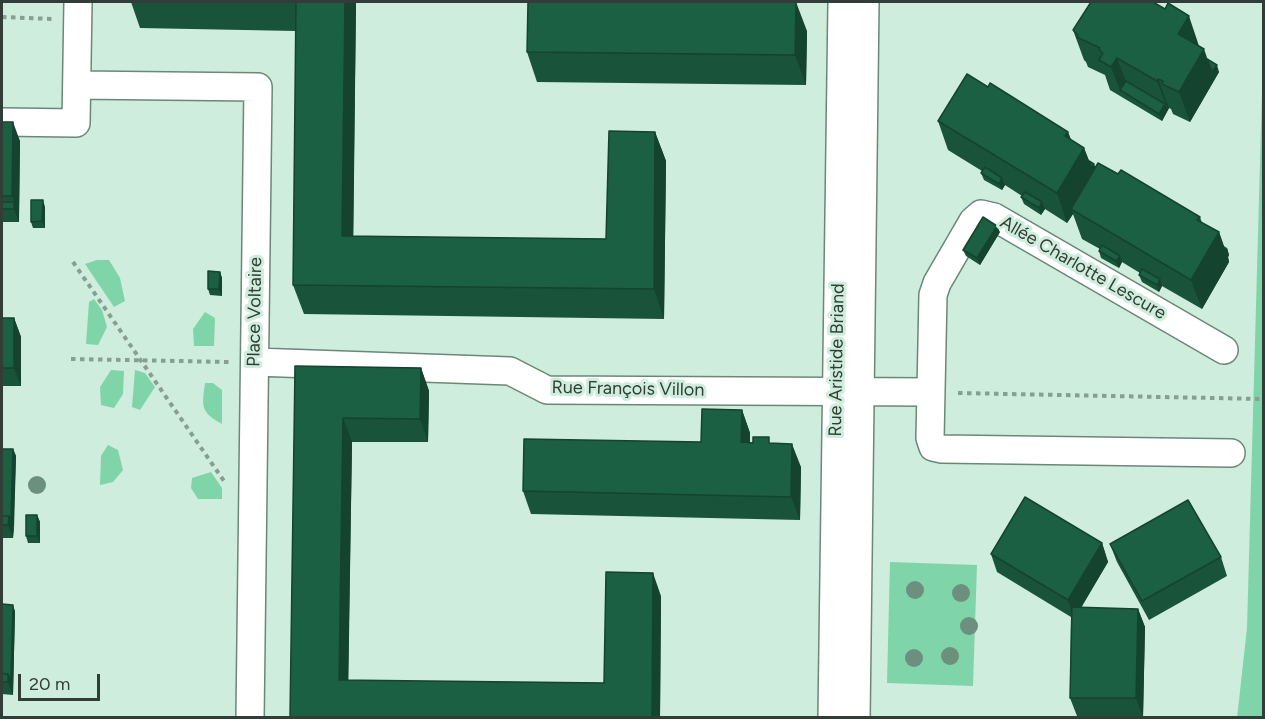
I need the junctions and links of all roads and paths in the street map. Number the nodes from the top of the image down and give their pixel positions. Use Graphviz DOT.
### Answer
graph roads {
  1 [pos="842,2"];
  2 [pos="865,2"];
  3 [pos="78,10"];
  4 [pos="2,17"];
  5 [pos="77,85"];
  6 [pos="2,122"];
  7 [pos="73,262"];
  8 [pos="1224,350"];
  9 [pos="71,359"];
  10 [pos="141,360"];
  11 [pos="255,362"];
  12 [pos="849,391"];
  13 [pos="931,392"];
  14 [pos="1263,399"];
  15 [pos="1231,453"];
  16 [pos="226,485"];
  17 [pos="250,717"];
  18 [pos="832,717"];
  19 [pos="856,717"];
  1 -- 12 [label="street, Rue Aristide Briand"];
  2 -- 12 [label="street, Rue Aristide Briand"];
  3 -- 4 [label="path"];
  3 -- 5 [label="street"];
  5 -- 6 [label="street"];
  5 -- 11 [label="street, Place Voltaire"];
  7 -- 10 [label="path"];
  8 -- 13 [label="street, Allée Charlotte Lescure"];
  9 -- 10 [label="path"];
  10 -- 11 [label="path"];
  10 -- 16 [label="path"];
  11 -- 12 [label="street, Rue François Villon"];
  11 -- 17 [label="street, Place Voltaire"];
  12 -- 13 [label="street"];
  12 -- 18 [label="street, Rue Aristide Briand"];
  12 -- 19 [label="street, Rue Aristide Briand"];
  13 -- 14 [label="path"];
  13 -- 15 [label="street, Allée Charlotte Lescure"];
}
